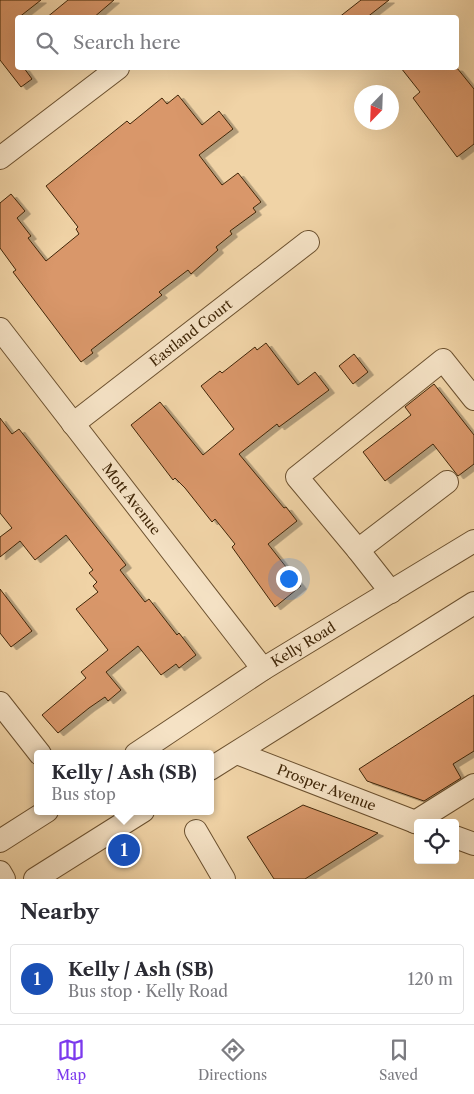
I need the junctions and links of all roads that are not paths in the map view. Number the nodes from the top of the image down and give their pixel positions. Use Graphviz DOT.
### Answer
graph roads {
  1 [pos="115,70"];
  2 [pos="0,158"];
  3 [pos="308,242"];
  4 [pos="0,328"];
  5 [pos="474,399"];
  6 [pos="73,424"];
  7 [pos="447,482"];
  8 [pos="474,541"];
  9 [pos="358,550"];
  10 [pos="390,592"];
  11 [pos="470,609"];
  12 [pos="264,669"];
  13 [pos="0,703"];
  14 [pos="37,750"];
  15 [pos="142,750"];
  16 [pos="237,753"];
  17 [pos="214,767"];
  18 [pos="474,785"];
  19 [pos="41,815"];
  20 [pos="137,815"];
  21 [pos="422,819"];
  22 [pos="414,822"];
  23 [pos="196,831"];
  24 [pos="459,838"];
  25 [pos="0,840"];
  26 [pos="474,844"];
  27 [pos="0,872"];
  28 [pos="4,879"];
  29 [pos="35,879"];
  30 [pos="224,879"];
  1 -- 2 [label="street"];
  3 -- 6 [label="street, Eastland Court"];
  4 -- 6 [label="street, Mott Avenue"];
  5 -- 9 [label="street"];
  6 -- 12 [label="street, Mott Avenue"];
  7 -- 9 [label="street"];
  8 -- 10 [label="street, Kelly Road"];
  9 -- 10 [label="street"];
  10 -- 12 [label="street, Kelly Road"];
  11 -- 16 [label="street"];
  12 -- 15 [label="street, Kelly Road"];
  13 -- 14 [label="street"];
  16 -- 17 [label="street"];
  16 -- 22 [label="street, Prosper Avenue"];
  18 -- 21 [label="street"];
  19 -- 25 [label="street"];
  20 -- 29 [label="street"];
  23 -- 30 [label="street"];
  24 -- 26 [label="street"];
  27 -- 28 [label="street"];
}
